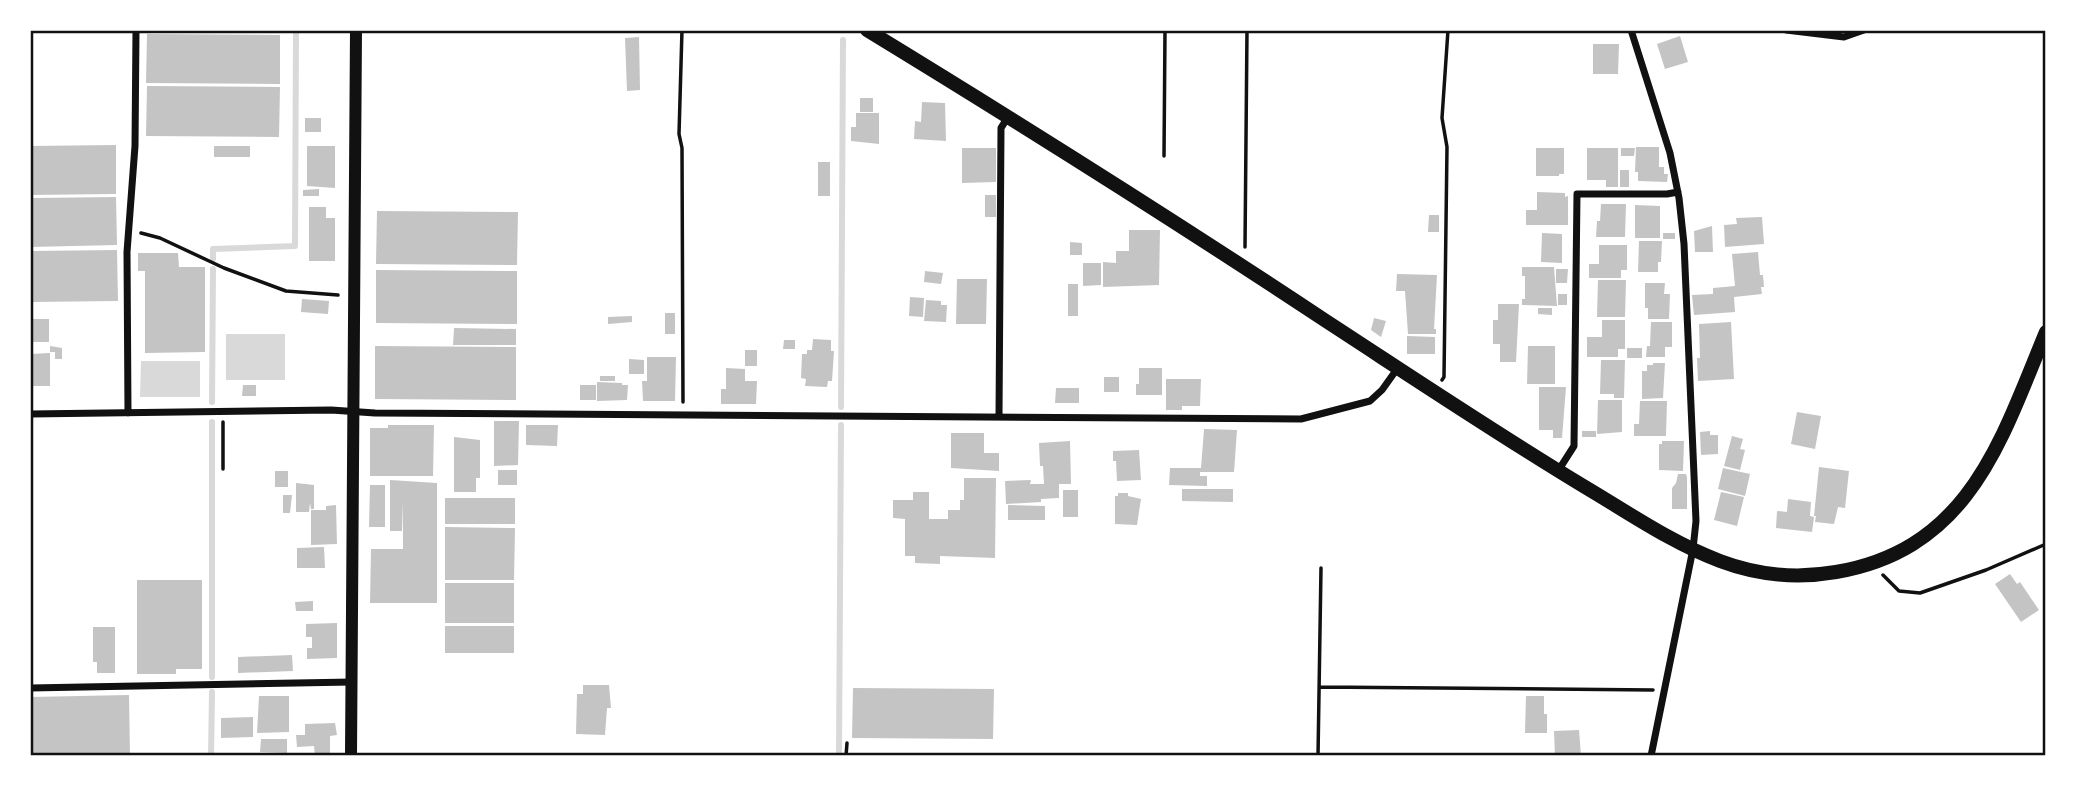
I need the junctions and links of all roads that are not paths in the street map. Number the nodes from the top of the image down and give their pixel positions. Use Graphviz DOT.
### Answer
graph roads {
  1 [pos="136,30"];
  2 [pos="356,30"];
  3 [pos="867,30"];
  4 [pos="1631,30"];
  5 [pos="1786,30"];
  6 [pos="1864,30"];
  7 [pos="1008,117"];
  8 [pos="1678,192"];
  9 [pos="2046,332"];
  10 [pos="1397,369"];
  11 [pos="353,412"];
  12 [pos="128,413"];
  13 [pos="30,414"];
  14 [pos="999,417"];
  15 [pos="1558,471"];
  16 [pos="1693,549"];
  17 [pos="352,682"];
  18 [pos="30,688"];
  19 [pos="351,756"];
  20 [pos="1651,756"];
  1 -- 12 [label="street"];
  2 -- 11 [label="main road"];
  3 -- 7 [label="main road"];
  4 -- 8 [label="street"];
  5 -- 6 [label="street"];
  7 -- 10 [label="main road"];
  7 -- 14 [label="street"];
  8 -- 15 [label="street"];
  8 -- 16 [label="street"];
  9 -- 16 [label="main road"];
  10 -- 14 [label="street"];
  10 -- 15 [label="main road"];
  11 -- 12 [label="street"];
  11 -- 14 [label="street"];
  11 -- 17 [label="main road"];
  12 -- 13 [label="street"];
  15 -- 16 [label="main road"];
  16 -- 20 [label="street"];
  17 -- 18 [label="street"];
  17 -- 19 [label="main road"];
}
